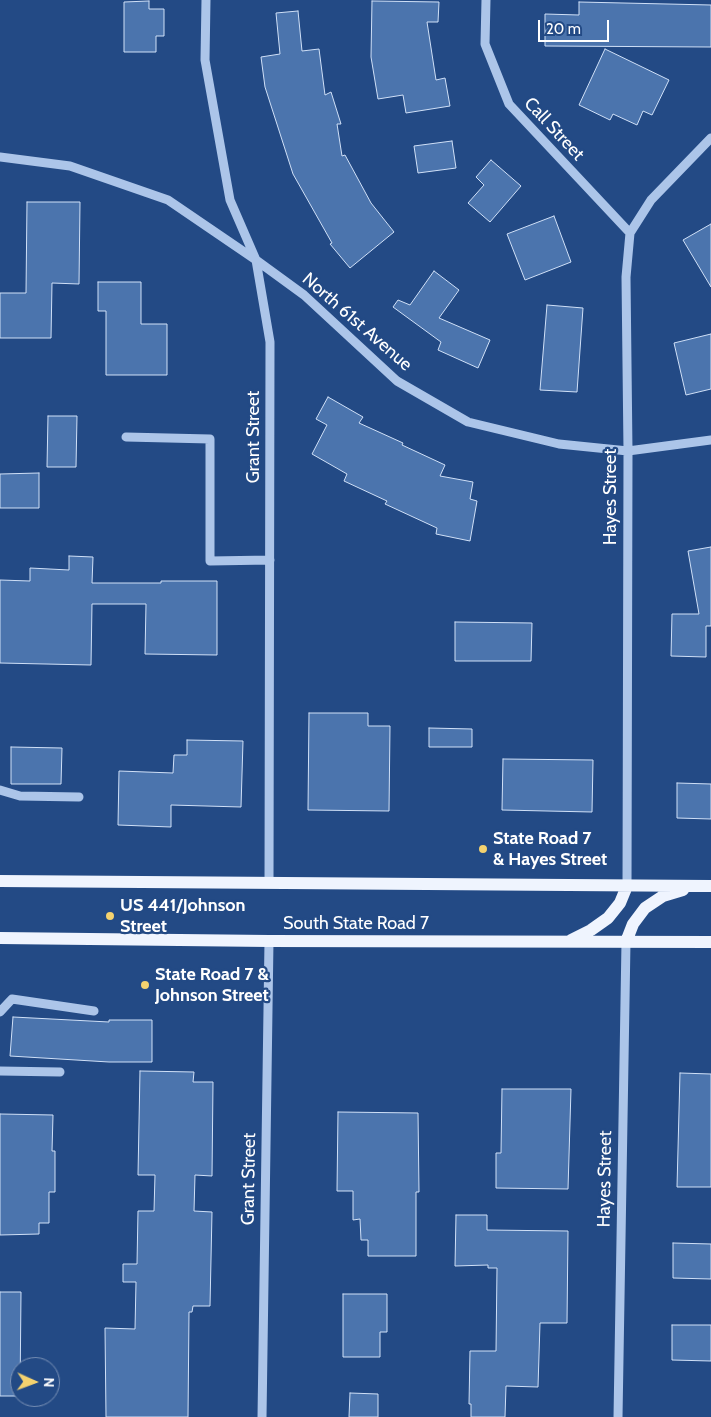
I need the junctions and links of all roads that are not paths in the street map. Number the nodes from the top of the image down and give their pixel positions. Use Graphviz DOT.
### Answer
graph roads {
  1 [pos="206,0"];
  2 [pos="486,0"];
  3 [pos="711,138"];
  4 [pos="0,157"];
  5 [pos="630,233"];
  6 [pos="256,260"];
  7 [pos="126,437"];
  8 [pos="711,440"];
  9 [pos="628,452"];
  10 [pos="270,560"];
  11 [pos="0,790"];
  12 [pos="80,797"];
  13 [pos="0,881"];
  14 [pos="269,883"];
  15 [pos="627,886"];
  16 [pos="692,886"];
  17 [pos="711,886"];
  18 [pos="0,938"];
  19 [pos="269,941"];
  20 [pos="567,942"];
  21 [pos="626,942"];
  22 [pos="711,942"];
  23 [pos="94,1011"];
  24 [pos="0,1012"];
  25 [pos="0,1071"];
  26 [pos="60,1072"];
  27 [pos="262,1417"];
  28 [pos="618,1417"];
  1 -- 6 [label="street, Grant Street"];
  2 -- 5 [label="street, Call Street"];
  3 -- 5 [label="street, Hayes Street"];
  4 -- 6 [label="street, North 61st Avenue"];
  5 -- 9 [label="street, Hayes Street"];
  6 -- 9 [label="street, North 61st Avenue"];
  6 -- 10 [label="street, Grant Street"];
  7 -- 10 [label="street"];
  8 -- 9 [label="street, North 61st Avenue"];
  9 -- 15 [label="street, Hayes Street"];
  10 -- 14 [label="street, Grant Street"];
  11 -- 12 [label="street"];
  13 -- 14 [label="main road"];
  14 -- 15 [label="main road"];
  15 -- 16 [label="main road"];
  15 -- 20 [label="main road"];
  16 -- 17 [label="main road"];
  16 -- 21 [label="main road"];
  18 -- 19 [label="main road, South State Road 7"];
  19 -- 20 [label="main road, South State Road 7"];
  19 -- 27 [label="street, Grant Street"];
  20 -- 21 [label="main road, South State Road 7"];
  21 -- 22 [label="main road, South State Road 7"];
  21 -- 28 [label="street, Hayes Street"];
  23 -- 24 [label="street"];
  25 -- 26 [label="street"];
}
